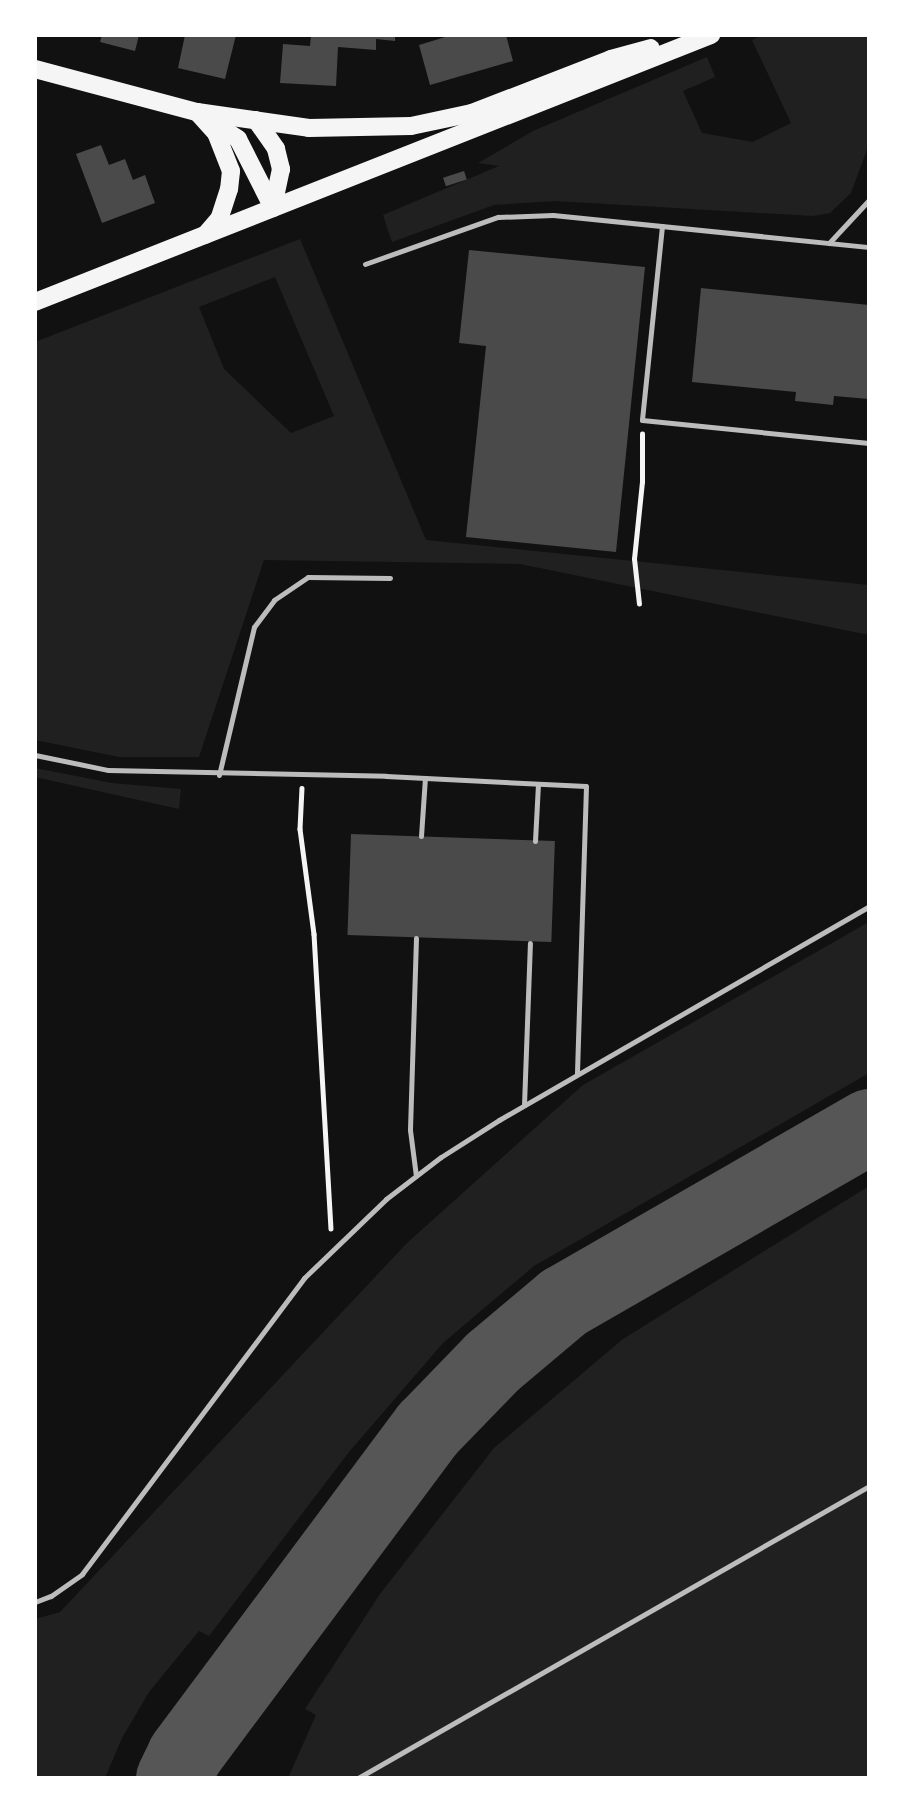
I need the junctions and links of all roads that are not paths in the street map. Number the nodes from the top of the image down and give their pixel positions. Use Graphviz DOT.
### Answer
graph roads {
  1 [pos="698,35"];
  2 [pos="711,35"];
  3 [pos="35,69"];
  4 [pos="197,112"];
  5 [pos="256,120"];
  6 [pos="869,200"];
  7 [pos="273,208"];
  8 [pos="662,226"];
  9 [pos="205,235"];
  10 [pos="829,243"];
  11 [pos="869,247"];
  12 [pos="365,264"];
  13 [pos="35,302"];
  14 [pos="869,443"];
  15 [pos="390,578"];
  16 [pos="35,755"];
  17 [pos="219,775"];
  18 [pos="425,778"];
  19 [pos="538,783"];
  20 [pos="421,836"];
  21 [pos="535,841"];
  22 [pos="869,906"];
  23 [pos="416,937"];
  24 [pos="530,943"];
  25 [pos="577,1074"];
  26 [pos="524,1105"];
  27 [pos="416,1176"];
  28 [pos="869,1486"];
  29 [pos="35,1602"];
  30 [pos="358,1778"];
  1 -- 5 [label="main road"];
  2 -- 7 [label="main road"];
  3 -- 4 [label="main road"];
  4 -- 5 [label="main road"];
  4 -- 7 [label="main road"];
  4 -- 9 [label="main road"];
  5 -- 7 [label="main road"];
  6 -- 10 [label="lane"];
  7 -- 9 [label="main road"];
  8 -- 10 [label="lane"];
  8 -- 12 [label="lane"];
  8 -- 14 [label="lane"];
  9 -- 13 [label="main road"];
  10 -- 11 [label="lane"];
  15 -- 17 [label="lane"];
  16 -- 17 [label="lane"];
  17 -- 18 [label="lane"];
  18 -- 19 [label="lane"];
  18 -- 20 [label="lane"];
  19 -- 21 [label="lane"];
  19 -- 25 [label="lane"];
  22 -- 25 [label="lane"];
  23 -- 27 [label="lane"];
  24 -- 26 [label="lane"];
  25 -- 26 [label="lane"];
  26 -- 27 [label="lane"];
  27 -- 29 [label="lane"];
  28 -- 30 [label="lane"];
}
